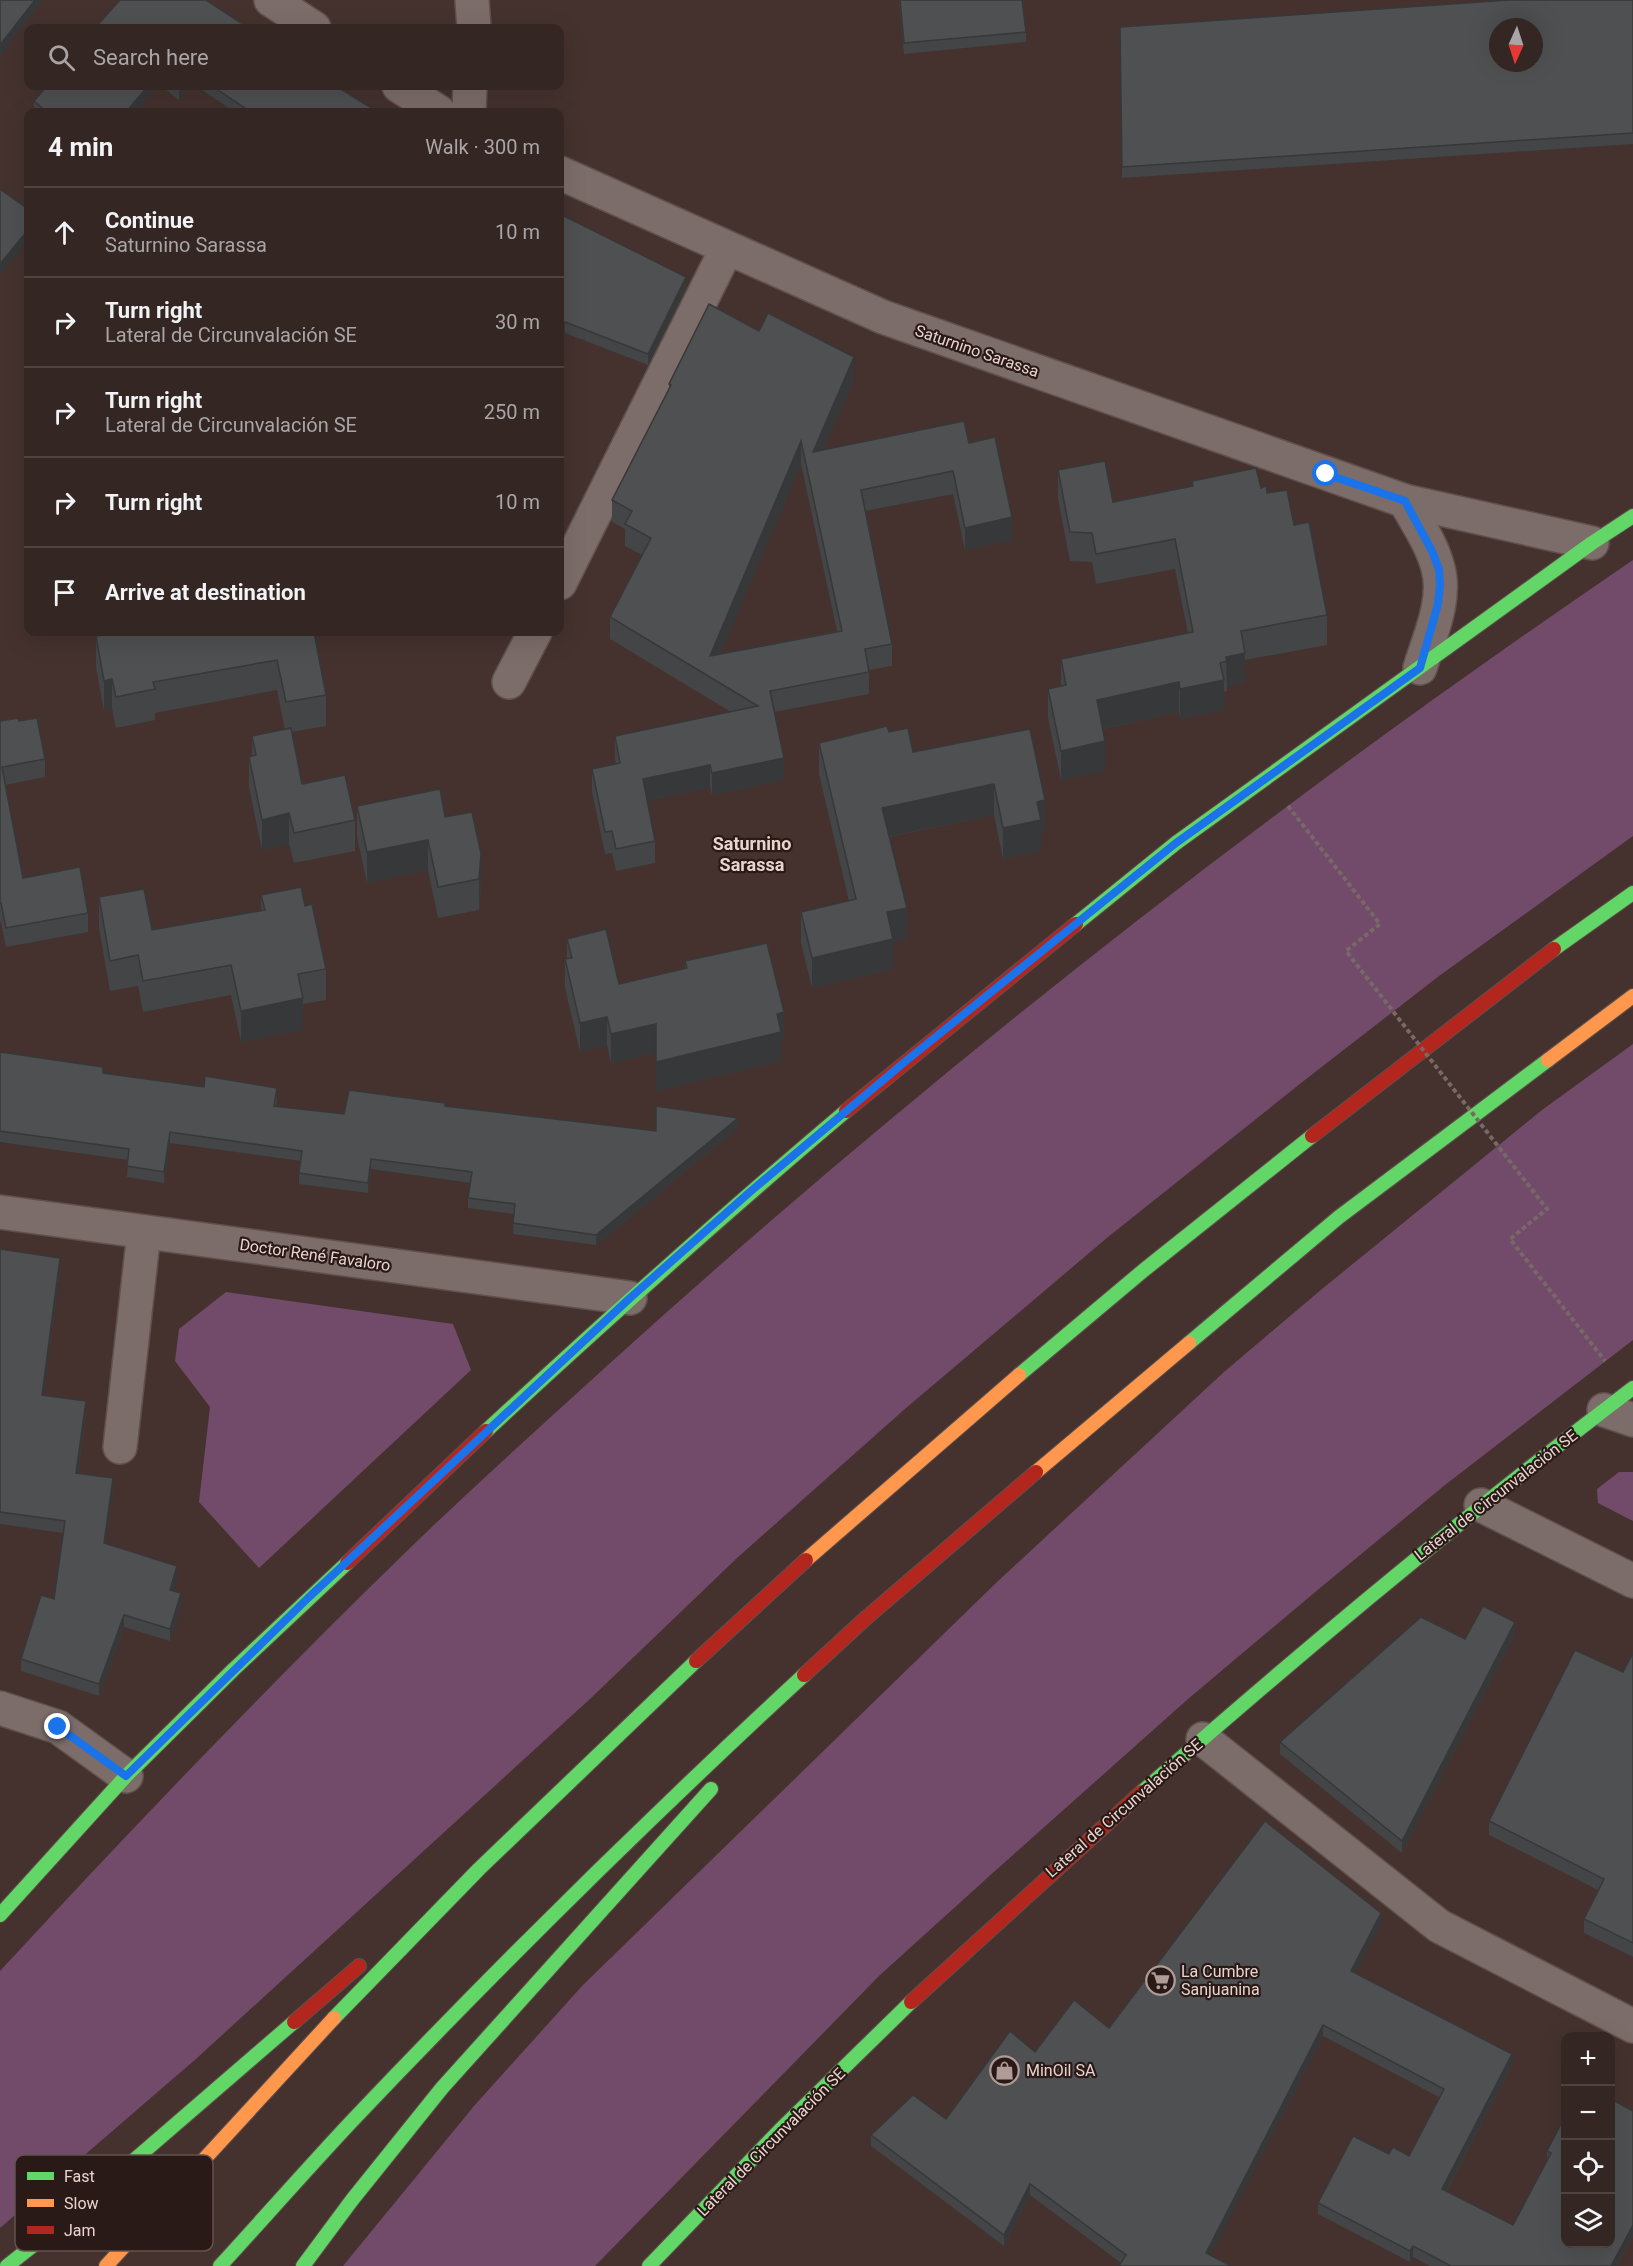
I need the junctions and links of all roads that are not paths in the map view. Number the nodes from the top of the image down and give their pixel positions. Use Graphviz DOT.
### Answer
graph roads {
  1 [pos="271,0"];
  2 [pos="472,0"];
  3 [pos="308,24"];
  4 [pos="474,24"];
  5 [pos="405,90"];
  6 [pos="470,90"];
  7 [pos="433,108"];
  8 [pos="469,108"];
  9 [pos="564,175"];
  10 [pos="727,248"];
  11 [pos="1405,501"];
  12 [pos="1633,516"];
  13 [pos="1592,543"];
  14 [pos="564,575"];
  15 [pos="533,636"];
  16 [pos="1420,668"];
  17 [pos="509,682"];
  18 [pos="1633,892"];
  19 [pos="1633,996"];
  20 [pos="0,1212"];
  21 [pos="144,1232"];
  22 [pos="630,1298"];
  23 [pos="1633,1388"];
  24 [pos="1618,1415"];
  25 [pos="120,1447"];
  26 [pos="1481,1505"];
  27 [pos="1633,1581"];
  28 [pos="866,1618"];
  29 [pos="0,1708"];
  30 [pos="763,1732"];
  31 [pos="1203,1738"];
  32 [pos="126,1776"];
  33 [pos="723,1776"];
  34 [pos="526,1822"];
  35 [pos="0,1915"];
  36 [pos="399,1931"];
  37 [pos="372,1954"];
  38 [pos="1633,2026"];
  39 [pos="140,2155"];
  40 [pos="208,2155"];
  41 [pos="26,2251"];
  42 [pos="119,2251"];
  43 [pos="7,2266"];
  44 [pos="106,2266"];
  45 [pos="220,2266"];
  46 [pos="303,2266"];
  47 [pos="649,2266"];
  1 -- 3 [label="street"];
  2 -- 4 [label="street"];
  5 -- 7 [label="street"];
  6 -- 8 [label="street"];
  9 -- 10 [label="street, Saturnino Sarassa"];
  10 -- 11 [label="street, Saturnino Sarassa"];
  10 -- 14 [label="street"];
  11 -- 13 [label="street, Saturnino Sarassa"];
  11 -- 16 [label="street"];
  12 -- 13 [label="main road"];
  13 -- 16 [label="main road"];
  15 -- 17 [label="street"];
  16 -- 22 [label="main road"];
  18 -- 34 [label="main road"];
  19 -- 28 [label="main road"];
  20 -- 21 [label="street, Doctor René Favaloro"];
  21 -- 22 [label="street, Doctor René Favaloro"];
  21 -- 25 [label="street"];
  22 -- 32 [label="main road"];
  23 -- 24 [label="main road, Lateral de Circunvalación SE"];
  24 -- 26 [label="main road, Lateral de Circunvalación SE"];
  26 -- 27 [label="street"];
  26 -- 31 [label="main road, Lateral de Circunvalación SE"];
  28 -- 30 [label="main road"];
  28 -- 45 [label="main road"];
  29 -- 32 [label="street"];
  31 -- 38 [label="street"];
  31 -- 47 [label="main road, Lateral de Circunvalación SE"];
  32 -- 35 [label="main road"];
  33 -- 46 [label="main road"];
  34 -- 36 [label="main road"];
  34 -- 40 [label="main road"];
  37 -- 39 [label="main road"];
  41 -- 43 [label="main road"];
  42 -- 44 [label="main road"];
}
